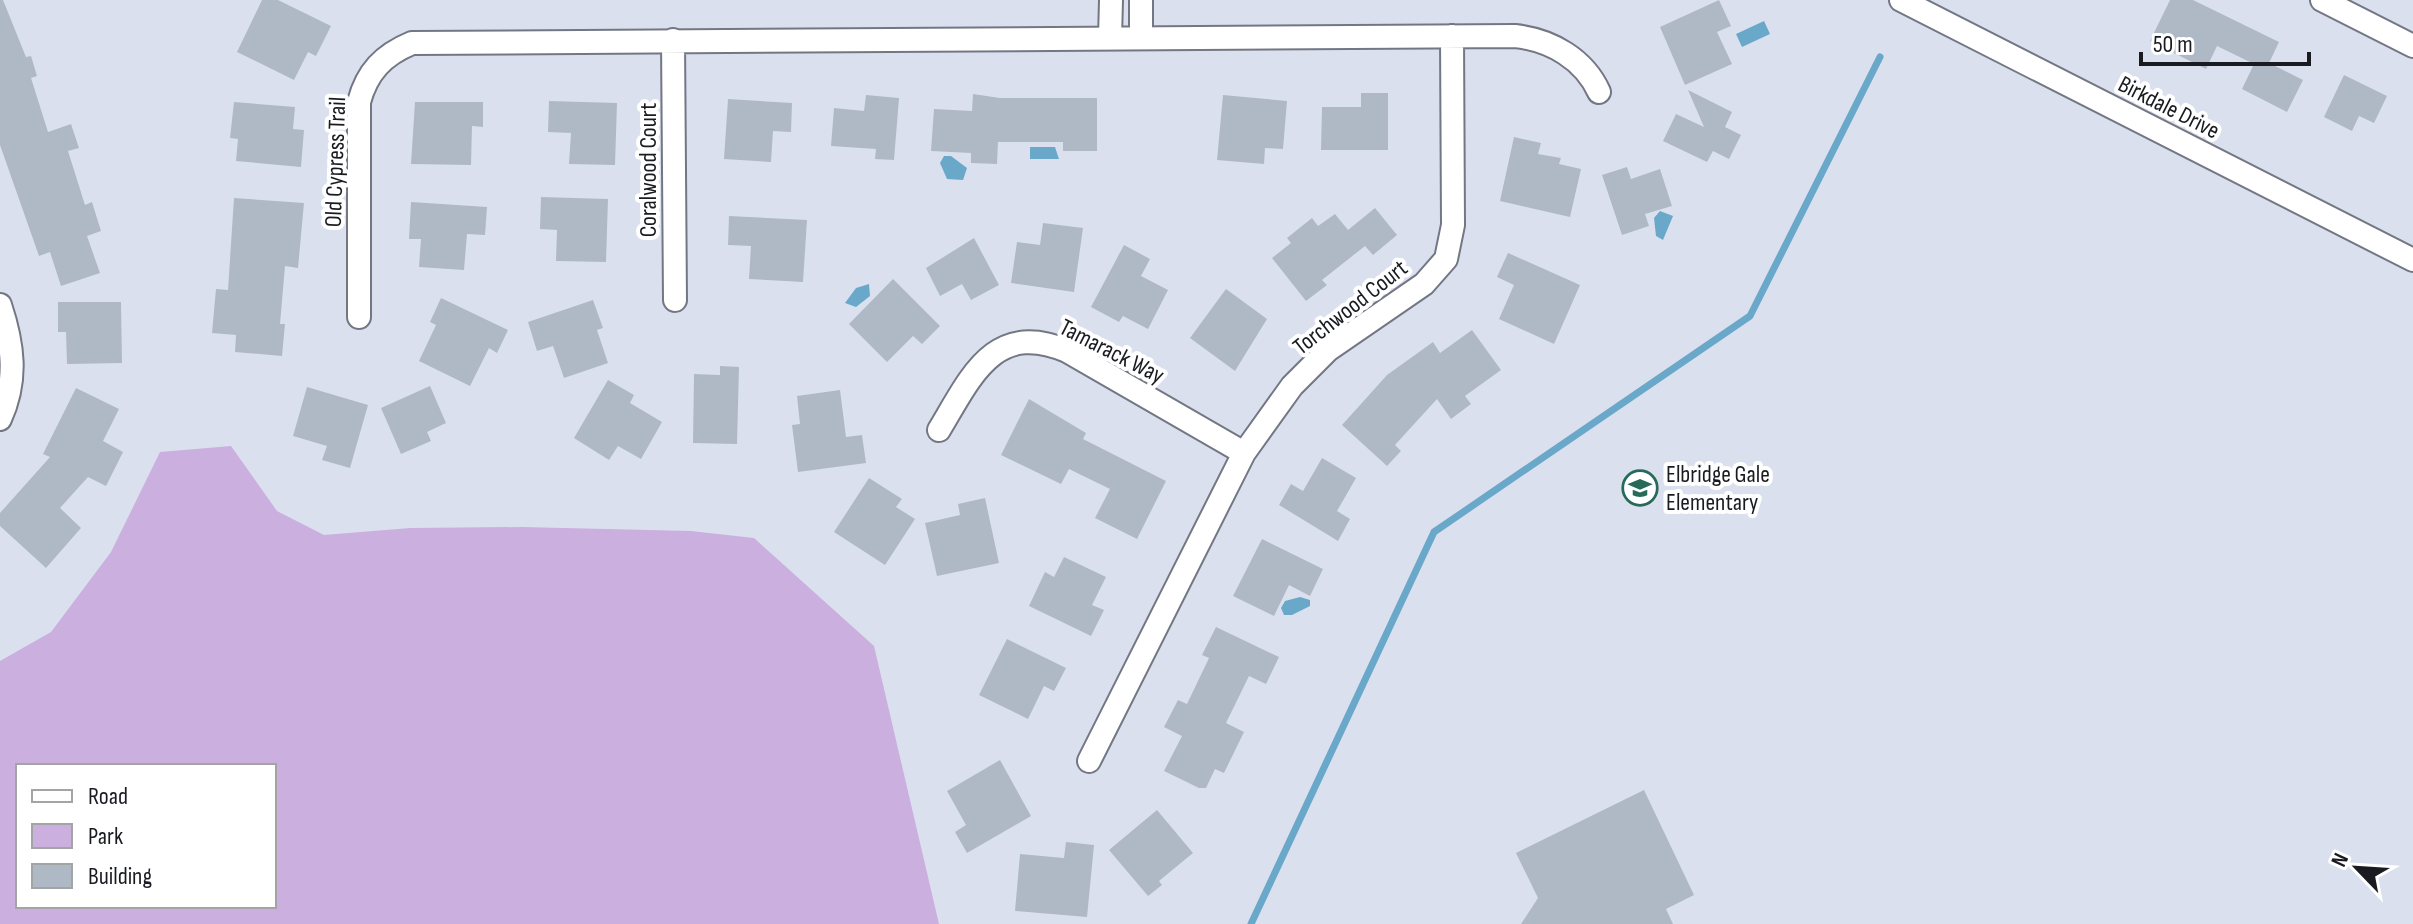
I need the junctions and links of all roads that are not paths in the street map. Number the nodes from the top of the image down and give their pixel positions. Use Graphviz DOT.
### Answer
graph roads {
  1 [pos="1111,0"];
  2 [pos="1141,0"];
  3 [pos="1901,0"];
  4 [pos="2322,0"];
  5 [pos="1452,36"];
  6 [pos="1110,38"];
  7 [pos="1141,38"];
  8 [pos="673,40"];
  9 [pos="2413,46"];
  10 [pos="1599,92"];
  11 [pos="2413,260"];
  12 [pos="675,300"];
  13 [pos="0,305"];
  14 [pos="359,317"];
  15 [pos="0,419"];
  16 [pos="939,430"];
  17 [pos="1244,453"];
  18 [pos="1089,761"];
  1 -- 6 [label="street"];
  2 -- 7 [label="street"];
  3 -- 11 [label="street, Birkdale Drive"];
  4 -- 9 [label="street"];
  5 -- 7 [label="street, Old Cypress Trail"];
  5 -- 10 [label="street, Old Cypress Trail"];
  5 -- 17 [label="street, Torchwood Court"];
  6 -- 7 [label="street, Old Cypress Trail"];
  6 -- 8 [label="street, Old Cypress Trail"];
  8 -- 12 [label="street, Coralwood Court"];
  8 -- 14 [label="street, Old Cypress Trail"];
  13 -- 15 [label="street"];
  16 -- 17 [label="street, Tamarack Way"];
  17 -- 18 [label="street, Torchwood Court"];
}
